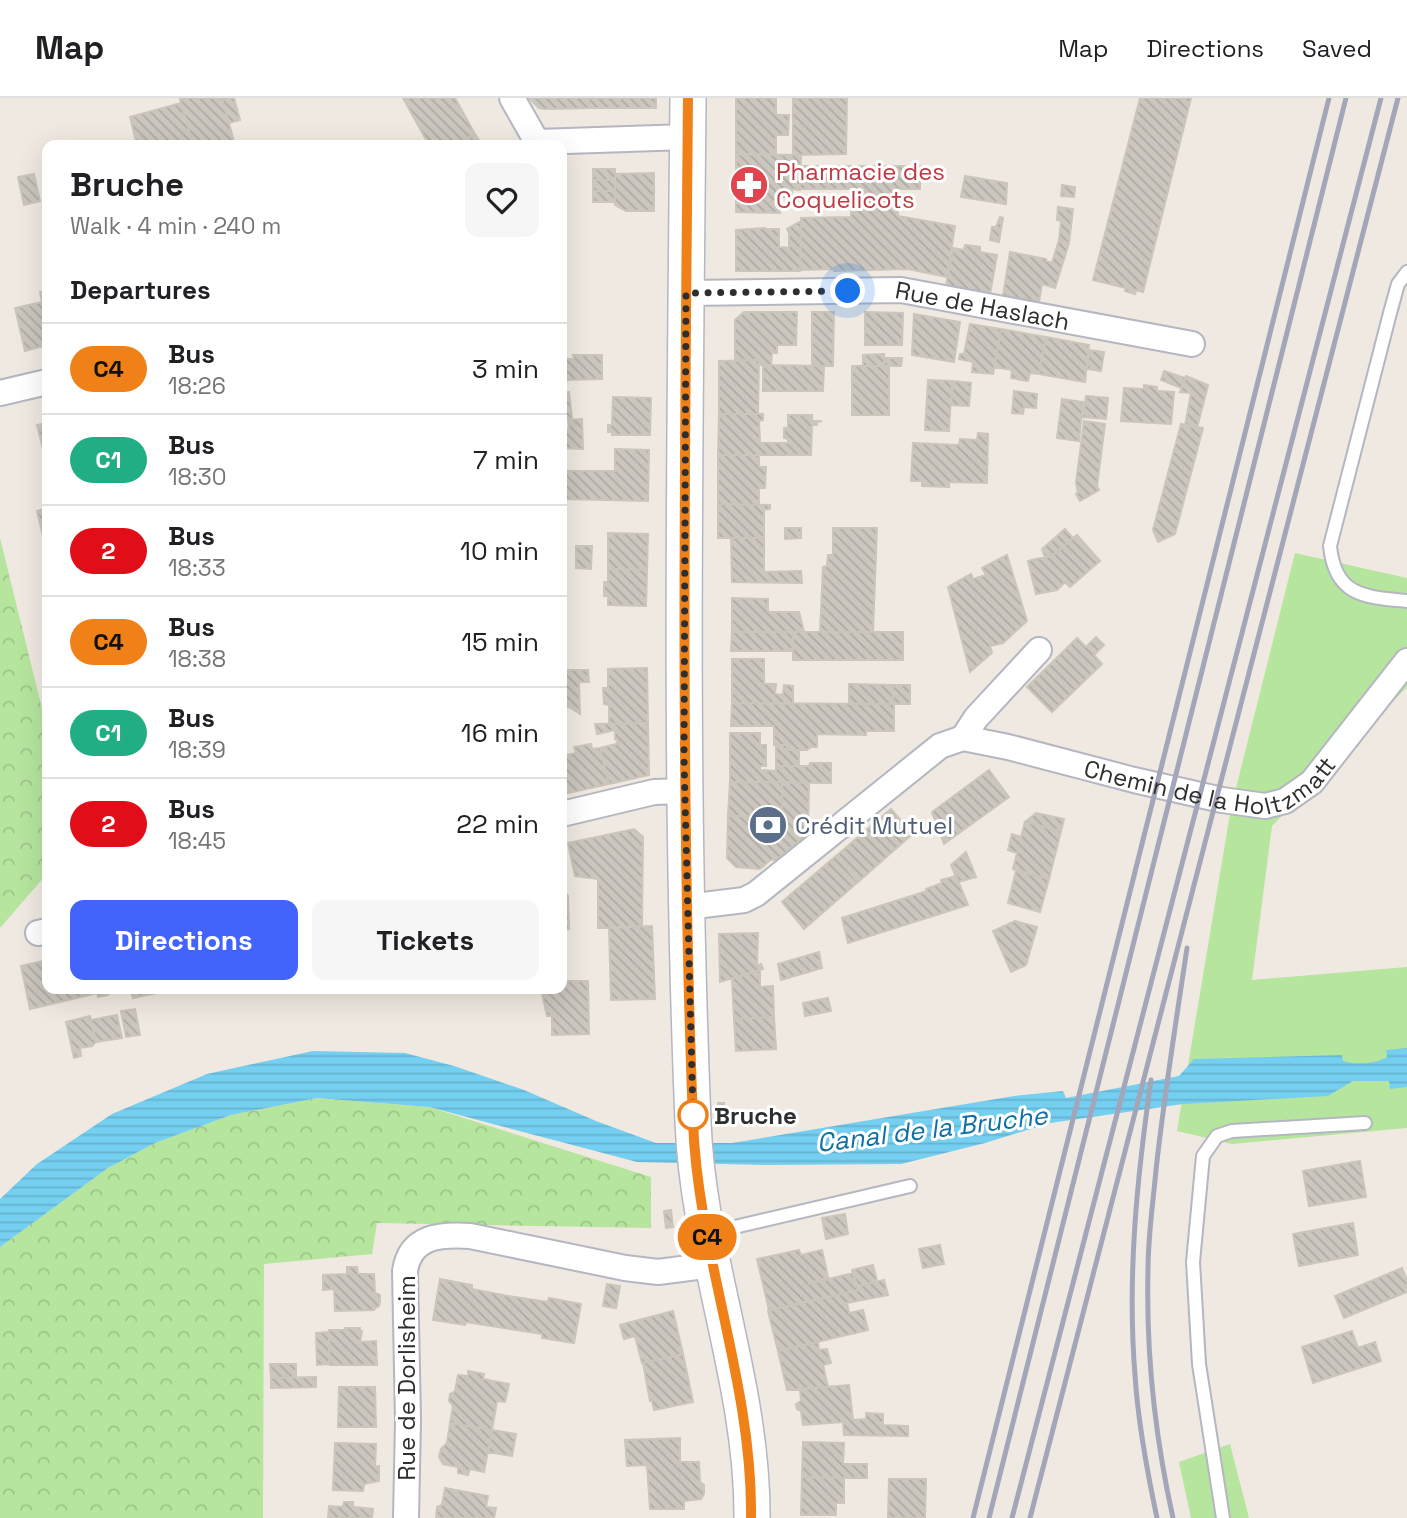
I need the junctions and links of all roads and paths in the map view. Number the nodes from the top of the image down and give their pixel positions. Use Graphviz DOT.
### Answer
graph roads {
  1 [pos="512,98"];
  2 [pos="688,98"];
  3 [pos="687,137"];
  4 [pos="534,140"];
  5 [pos="567,143"];
  6 [pos="1407,272"];
  7 [pos="686,293"];
  8 [pos="1192,344"];
  9 [pos="42,383"];
  10 [pos="0,393"];
  11 [pos="1407,601"];
  12 [pos="1039,650"];
  13 [pos="1407,661"];
  14 [pos="963,738"];
  15 [pos="685,791"];
  16 [pos="567,813"];
  17 [pos="687,907"];
  18 [pos="1365,1123"];
  19 [pos="910,1186"];
  20 [pos="709,1249"];
  21 [pos="406,1518"];
  22 [pos="751,1518"];
  23 [pos="1223,1518"];
  1 -- 4 [label="street"];
  2 -- 3 [label="main road"];
  3 -- 5 [label="street"];
  3 -- 7 [label="main road"];
  6 -- 11 [label="lane"];
  7 -- 8 [label="street, Rue de Haslach"];
  7 -- 15 [label="main road"];
  9 -- 10 [label="street"];
  12 -- 14 [label="street"];
  13 -- 14 [label="street, Chemin de la Holtzmatt"];
  14 -- 17 [label="street"];
  15 -- 16 [label="street"];
  15 -- 17 [label="main road"];
  17 -- 20 [label="main road"];
  18 -- 23 [label="lane"];
  19 -- 20 [label="lane"];
  20 -- 21 [label="street, Rue de Dorlisheim"];
  20 -- 22 [label="main road"];
}
